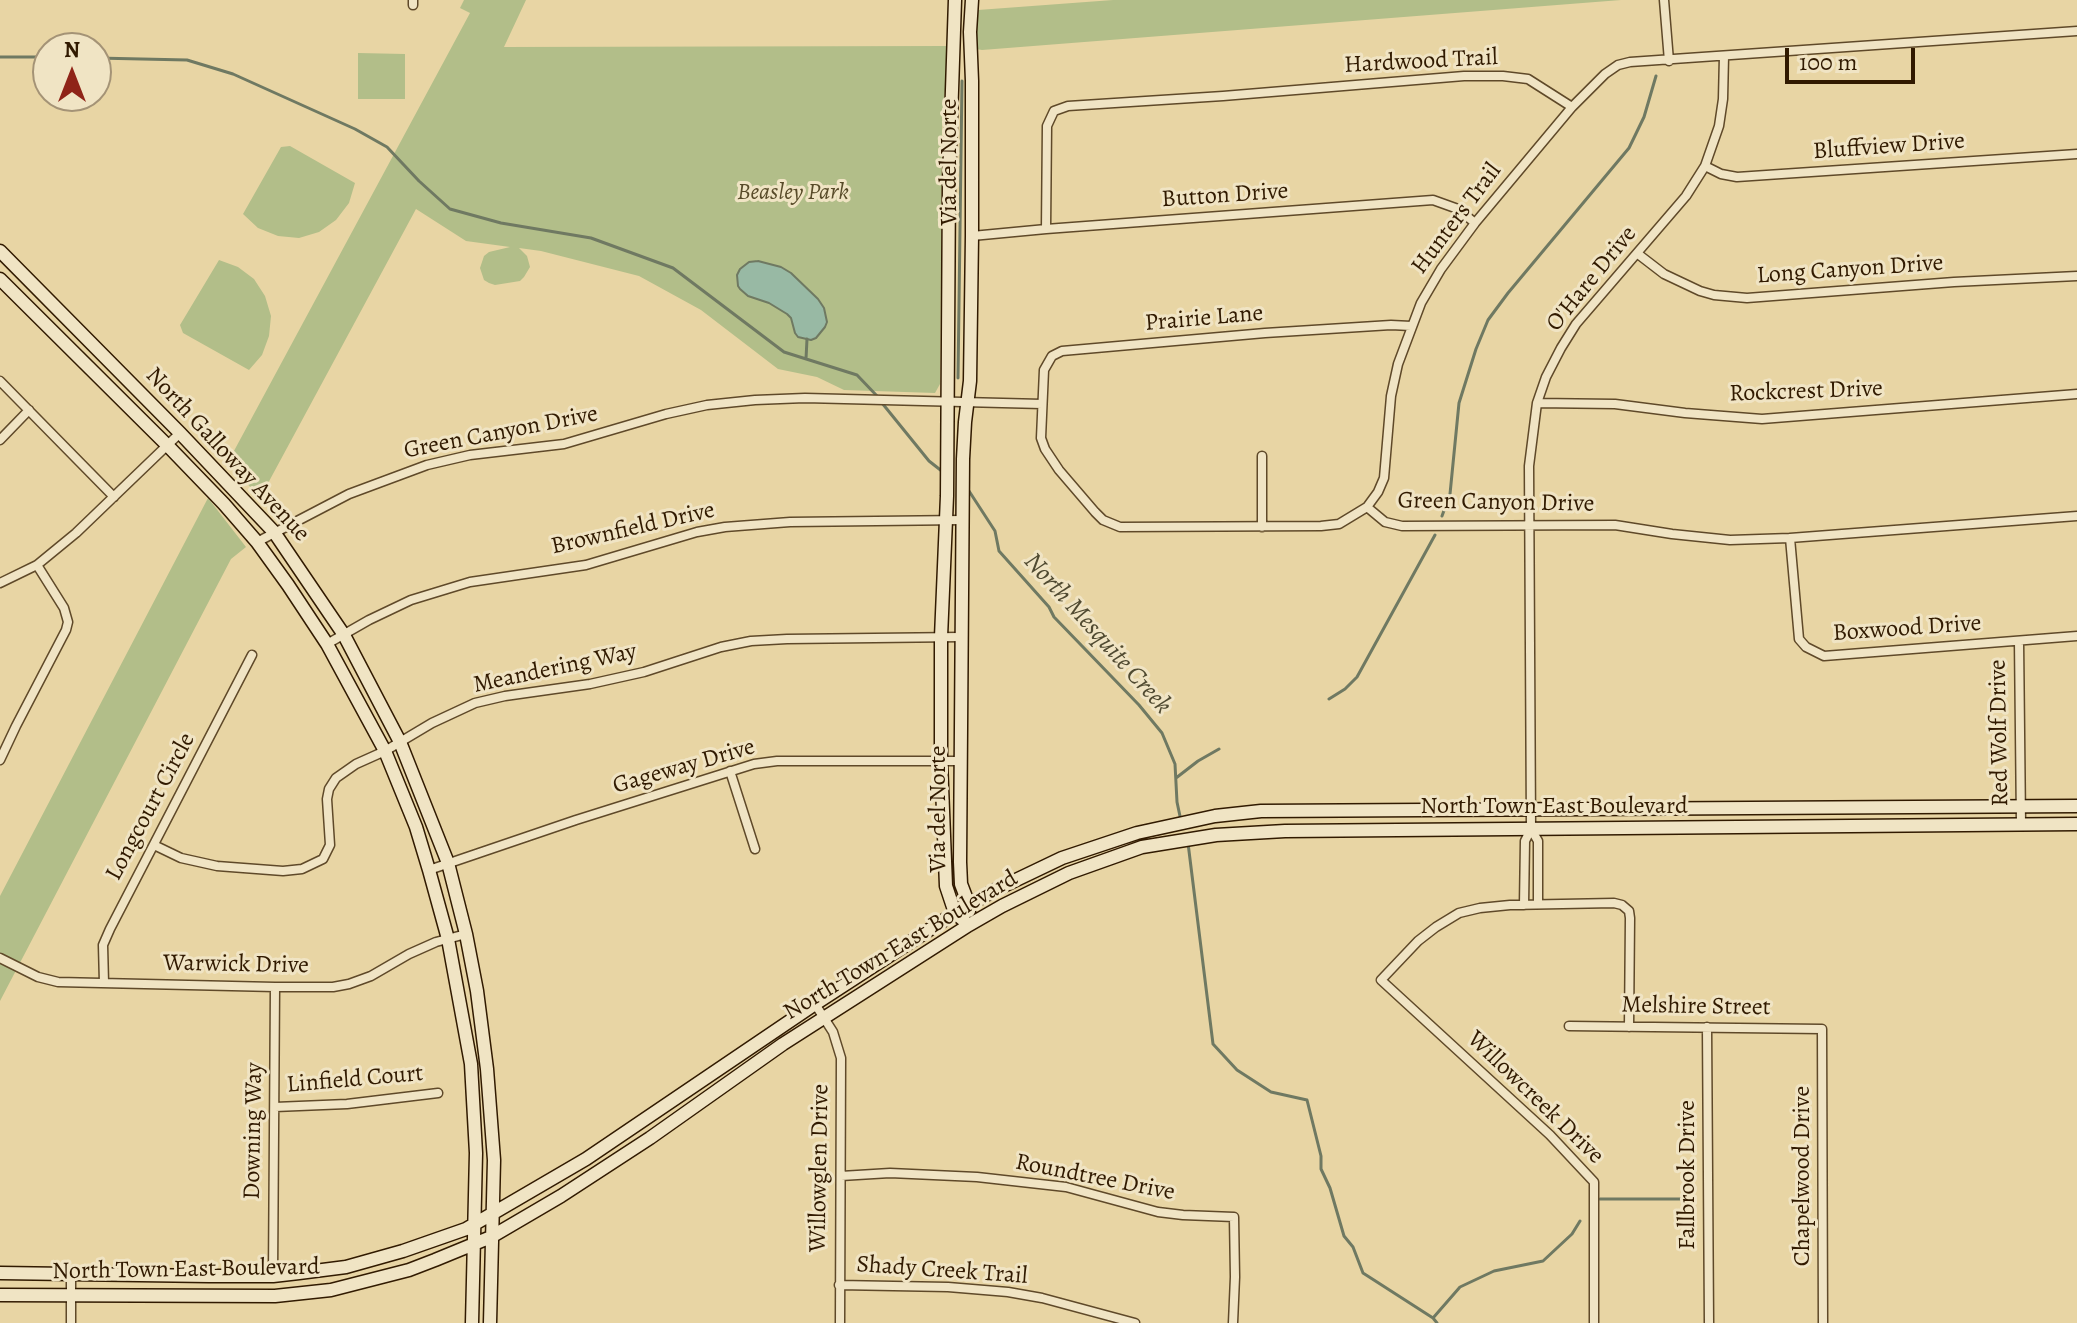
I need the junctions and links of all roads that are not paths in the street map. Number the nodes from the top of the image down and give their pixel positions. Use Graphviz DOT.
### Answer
graph roads {
  1 [pos="955,0"];
  2 [pos="972,0"];
  3 [pos="1664,0"];
  4 [pos="2077,31"];
  5 [pos="1724,56"];
  6 [pos="1669,61"];
  7 [pos="1572,107"];
  8 [pos="2077,154"];
  9 [pos="1705,166"];
  10 [pos="1475,223"];
  11 [pos="1046,229"];
  12 [pos="972,236"];
  13 [pos="0,251"];
  14 [pos="1638,254"];
  15 [pos="2077,276"];
  16 [pos="0,279"];
  17 [pos="1411,326"];
  18 [pos="102,354"];
  19 [pos="88,367"];
  20 [pos="0,381"];
  21 [pos="2077,394"];
  22 [pos="948,401"];
  23 [pos="968,402"];
  24 [pos="1537,403"];
  25 [pos="1042,404"];
  26 [pos="29,410"];
  27 [pos="180,433"];
  28 [pos="0,440"];
  29 [pos="168,446"];
  30 [pos="1262,456"];
  31 [pos="114,497"];
  32 [pos="1367,507"];
  33 [pos="2077,516"];
  34 [pos="947,520"];
  35 [pos="963,520"];
  36 [pos="1529,525"];
  37 [pos="1262,527"];
  38 [pos="274,532"];
  39 [pos="1790,538"];
  40 [pos="257,542"];
  41 [pos="37,565"];
  42 [pos="0,583"];
  43 [pos="344,635"];
  44 [pos="2077,636"];
  45 [pos="941,637"];
  46 [pos="961,637"];
  47 [pos="2019,641"];
  48 [pos="327,644"];
  49 [pos="252,655"];
  50 [pos="400,742"];
  51 [pos="385,751"];
  52 [pos="0,760"];
  53 [pos="941,761"];
  54 [pos="961,761"];
  55 [pos="730,771"];
  56 [pos="2077,806"];
  57 [pos="1922,807"];
  58 [pos="2021,807"];
  59 [pos="1697,809"];
  60 [pos="1530,810"];
  61 [pos="2021,824"];
  62 [pos="2077,824"];
  63 [pos="1921,825"];
  64 [pos="1697,828"];
  65 [pos="1531,829"];
  66 [pos="154,845"];
  67 [pos="1091,847"];
  68 [pos="755,849"];
  69 [pos="1099,861"];
  70 [pos="448,863"];
  71 [pos="429,870"];
  72 [pos="1538,904"];
  73 [pos="969,905"];
  74 [pos="1524,905"];
  75 [pos="955,913"];
  76 [pos="969,925"];
  77 [pos="466,934"];
  78 [pos="448,939"];
  79 [pos="0,958"];
  80 [pos="104,983"];
  81 [pos="275,987"];
  82 [pos="815,1004"];
  83 [pos="825,1017"];
  84 [pos="1569,1026"];
  85 [pos="1629,1027"];
  86 [pos="1707,1027"];
  87 [pos="1822,1029"];
  88 [pos="487,1066"];
  89 [pos="471,1068"];
  90 [pos="438,1093"];
  91 [pos="674,1101"];
  92 [pos="275,1107"];
  93 [pos="683,1115"];
  94 [pos="596,1152"];
  95 [pos="606,1166"];
  96 [pos="841,1176"];
  97 [pos="493,1213"];
  98 [pos="474,1225"];
  99 [pos="491,1237"];
  100 [pos="472,1244"];
  101 [pos="346,1267"];
  102 [pos="0,1273"];
  103 [pos="71,1274"];
  104 [pos="189,1275"];
  105 [pos="273,1276"];
  106 [pos="351,1285"];
  107 [pos="839,1285"];
  108 [pos="71,1294"];
  109 [pos="0,1295"];
  110 [pos="189,1296"];
  111 [pos="71,1323"];
  112 [pos="472,1323"];
  113 [pos="490,1323"];
  114 [pos="840,1323"];
  115 [pos="1135,1323"];
  116 [pos="1233,1323"];
  117 [pos="1594,1323"];
  118 [pos="1709,1323"];
  119 [pos="1823,1323"];
  1 -- 22 [label="main road, Via del Norte"];
  2 -- 12 [label="main road, Via del Norte"];
  3 -- 6 [label="street"];
  4 -- 5 [label="street"];
  5 -- 6 [label="street"];
  5 -- 9 [label="street, O'Hare Drive"];
  6 -- 7 [label="street"];
  7 -- 10 [label="street, Hunters Trail"];
  7 -- 11 [label="street, Hardwood Trail"];
  8 -- 9 [label="street, Bluffview Drive"];
  9 -- 14 [label="street, O'Hare Drive"];
  10 -- 11 [label="street, Button Drive"];
  10 -- 17 [label="street, Hunters Trail"];
  11 -- 12 [label="street, Button Drive"];
  12 -- 23 [label="main road, Via del Norte"];
  13 -- 18 [label="main road, North Galloway Avenue"];
  14 -- 15 [label="street, Long Canyon Drive"];
  14 -- 24 [label="street, O'Hare Drive"];
  16 -- 19 [label="main road, North Galloway Avenue"];
  17 -- 25 [label="street, Prairie Lane"];
  17 -- 32 [label="street, Hunters Trail"];
  18 -- 19 [label="main road"];
  18 -- 27 [label="main road, North Galloway Avenue"];
  19 -- 29 [label="main road, North Galloway Avenue"];
  20 -- 26 [label="street"];
  21 -- 24 [label="street, Rockcrest Drive"];
  22 -- 23 [label="street"];
  22 -- 34 [label="main road, Via del Norte"];
  22 -- 38 [label="street, Green Canyon Drive"];
  23 -- 25 [label="street"];
  23 -- 35 [label="main road, Via del Norte"];
  24 -- 36 [label="street, O'Hare Drive"];
  25 -- 37 [label="street, Green Canyon Drive"];
  26 -- 28 [label="street"];
  26 -- 31 [label="street"];
  27 -- 29 [label="street"];
  27 -- 38 [label="main road, North Galloway Avenue"];
  29 -- 31 [label="street"];
  29 -- 40 [label="main road, North Galloway Avenue"];
  30 -- 37 [label="street"];
  31 -- 41 [label="street"];
  32 -- 36 [label="street, Green Canyon Drive"];
  32 -- 37 [label="street, Green Canyon Drive"];
  33 -- 39 [label="street, Green Canyon Drive"];
  34 -- 35 [label="street, Brownfield Drive"];
  34 -- 43 [label="street, Brownfield Drive"];
  34 -- 45 [label="main road, Via del Norte"];
  35 -- 46 [label="main road, Via del Norte"];
  36 -- 39 [label="street, Green Canyon Drive"];
  36 -- 60 [label="street, O'Hare Drive"];
  38 -- 40 [label="street, Green Canyon Drive"];
  38 -- 43 [label="main road, North Galloway Avenue"];
  39 -- 47 [label="street, Boxwood Drive"];
  40 -- 48 [label="main road, North Galloway Avenue"];
  41 -- 42 [label="street"];
  41 -- 52 [label="street"];
  43 -- 48 [label="street, Brownfield Drive"];
  43 -- 50 [label="main road, North Galloway Avenue"];
  44 -- 47 [label="street, Boxwood Drive"];
  45 -- 46 [label="street, Meandering Way"];
  45 -- 50 [label="street, Meandering Way"];
  45 -- 53 [label="main road, Via del Norte"];
  46 -- 54 [label="main road, Via del Norte"];
  47 -- 58 [label="street, Red Wolf Drive"];
  48 -- 51 [label="main road, North Galloway Avenue"];
  49 -- 66 [label="street, Longcourt Circle"];
  50 -- 51 [label="street, Meandering Way"];
  50 -- 70 [label="main road, North Galloway Avenue"];
  51 -- 66 [label="street, Meandering Way"];
  51 -- 71 [label="main road, North Galloway Avenue"];
  53 -- 54 [label="street, Gageway Drive"];
  53 -- 55 [label="street, Gageway Drive"];
  53 -- 75 [label="main road, Via del Norte"];
  54 -- 73 [label="main road, Via del Norte"];
  55 -- 68 [label="street"];
  55 -- 70 [label="street, Gageway Drive"];
  56 -- 58 [label="main road, North Town East Boulevard"];
  57 -- 58 [label="main road, North Town East Boulevard"];
  57 -- 59 [label="main road, North Town East Boulevard"];
  57 -- 63 [label="main road"];
  58 -- 61 [label="street, Red Wolf Drive"];
  59 -- 60 [label="main road, North Town East Boulevard"];
  59 -- 64 [label="main road"];
  60 -- 65 [label="street, O'Hare Drive"];
  60 -- 67 [label="main road, North Town East Boulevard"];
  61 -- 62 [label="main road, North Town East Boulevard"];
  61 -- 63 [label="main road, North Town East Boulevard"];
  63 -- 64 [label="main road, North Town East Boulevard"];
  64 -- 65 [label="main road, North Town East Boulevard"];
  65 -- 69 [label="main road, North Town East Boulevard"];
  65 -- 72 [label="street"];
  65 -- 74 [label="street"];
  66 -- 80 [label="street, Longcourt Circle"];
  67 -- 69 [label="main road"];
  67 -- 73 [label="main road, North Town East Boulevard"];
  69 -- 76 [label="main road, North Town East Boulevard"];
  70 -- 71 [label="street, Gageway Drive"];
  70 -- 77 [label="main road, North Galloway Avenue"];
  71 -- 78 [label="main road, North Galloway Avenue"];
  72 -- 74 [label="street"];
  72 -- 85 [label="street"];
  73 -- 75 [label="main road, North Town East Boulevard"];
  73 -- 76 [label="main road, Via del Norte"];
  74 -- 117 [label="street, Willowcreek Drive"];
  75 -- 76 [label="main road"];
  75 -- 82 [label="main road, North Town East Boulevard"];
  76 -- 83 [label="main road, North Town East Boulevard"];
  77 -- 78 [label="street, Warwick Drive"];
  77 -- 88 [label="main road, North Galloway Avenue"];
  78 -- 81 [label="street, Warwick Drive"];
  78 -- 89 [label="main road, North Galloway Avenue"];
  79 -- 80 [label="street, Warwick Drive"];
  80 -- 81 [label="street, Warwick Drive"];
  81 -- 92 [label="street, Downing Way"];
  82 -- 83 [label="street, Willowglen Drive"];
  82 -- 91 [label="main road, North Town East Boulevard"];
  83 -- 93 [label="main road, North Town East Boulevard"];
  83 -- 96 [label="street, Willowglen Drive"];
  84 -- 85 [label="street, Melshire Street"];
  85 -- 86 [label="street, Melshire Street"];
  86 -- 87 [label="street, Melshire Street"];
  86 -- 118 [label="street, Fallbrook Drive"];
  87 -- 119 [label="street, Chapelwood Drive"];
  88 -- 89 [label="main road"];
  88 -- 97 [label="main road, North Galloway Avenue"];
  89 -- 98 [label="main road, North Galloway Avenue"];
  90 -- 92 [label="street, Linfield Court"];
  91 -- 93 [label="main road"];
  91 -- 94 [label="main road, North Town East Boulevard"];
  92 -- 105 [label="street, Downing Way"];
  93 -- 95 [label="main road, North Town East Boulevard"];
  94 -- 95 [label="main road"];
  94 -- 97 [label="main road, North Town East Boulevard"];
  95 -- 99 [label="main road, North Town East Boulevard"];
  96 -- 107 [label="street, Willowglen Drive"];
  96 -- 116 [label="street, Roundtree Drive"];
  97 -- 98 [label="main road, North Town East Boulevard"];
  97 -- 99 [label="main road, North Galloway Avenue"];
  98 -- 100 [label="main road, North Galloway Avenue"];
  98 -- 101 [label="main road, North Town East Boulevard"];
  99 -- 100 [label="main road, North Town East Boulevard"];
  99 -- 113 [label="main road, North Galloway Avenue"];
  100 -- 106 [label="main road, North Town East Boulevard"];
  100 -- 112 [label="main road, North Galloway Avenue"];
  101 -- 105 [label="main road, North Town East Boulevard"];
  101 -- 106 [label="main road"];
  102 -- 103 [label="main road, North Town East Boulevard"];
  103 -- 104 [label="main road, North Town East Boulevard"];
  103 -- 108 [label="street"];
  104 -- 105 [label="main road, North Town East Boulevard"];
  104 -- 110 [label="main road"];
  106 -- 110 [label="main road, North Town East Boulevard"];
  107 -- 114 [label="street, Willowglen Drive"];
  107 -- 115 [label="street, Shady Creek Trail"];
  108 -- 109 [label="main road, North Town East Boulevard"];
  108 -- 110 [label="main road, North Town East Boulevard"];
  108 -- 111 [label="street"];
}
